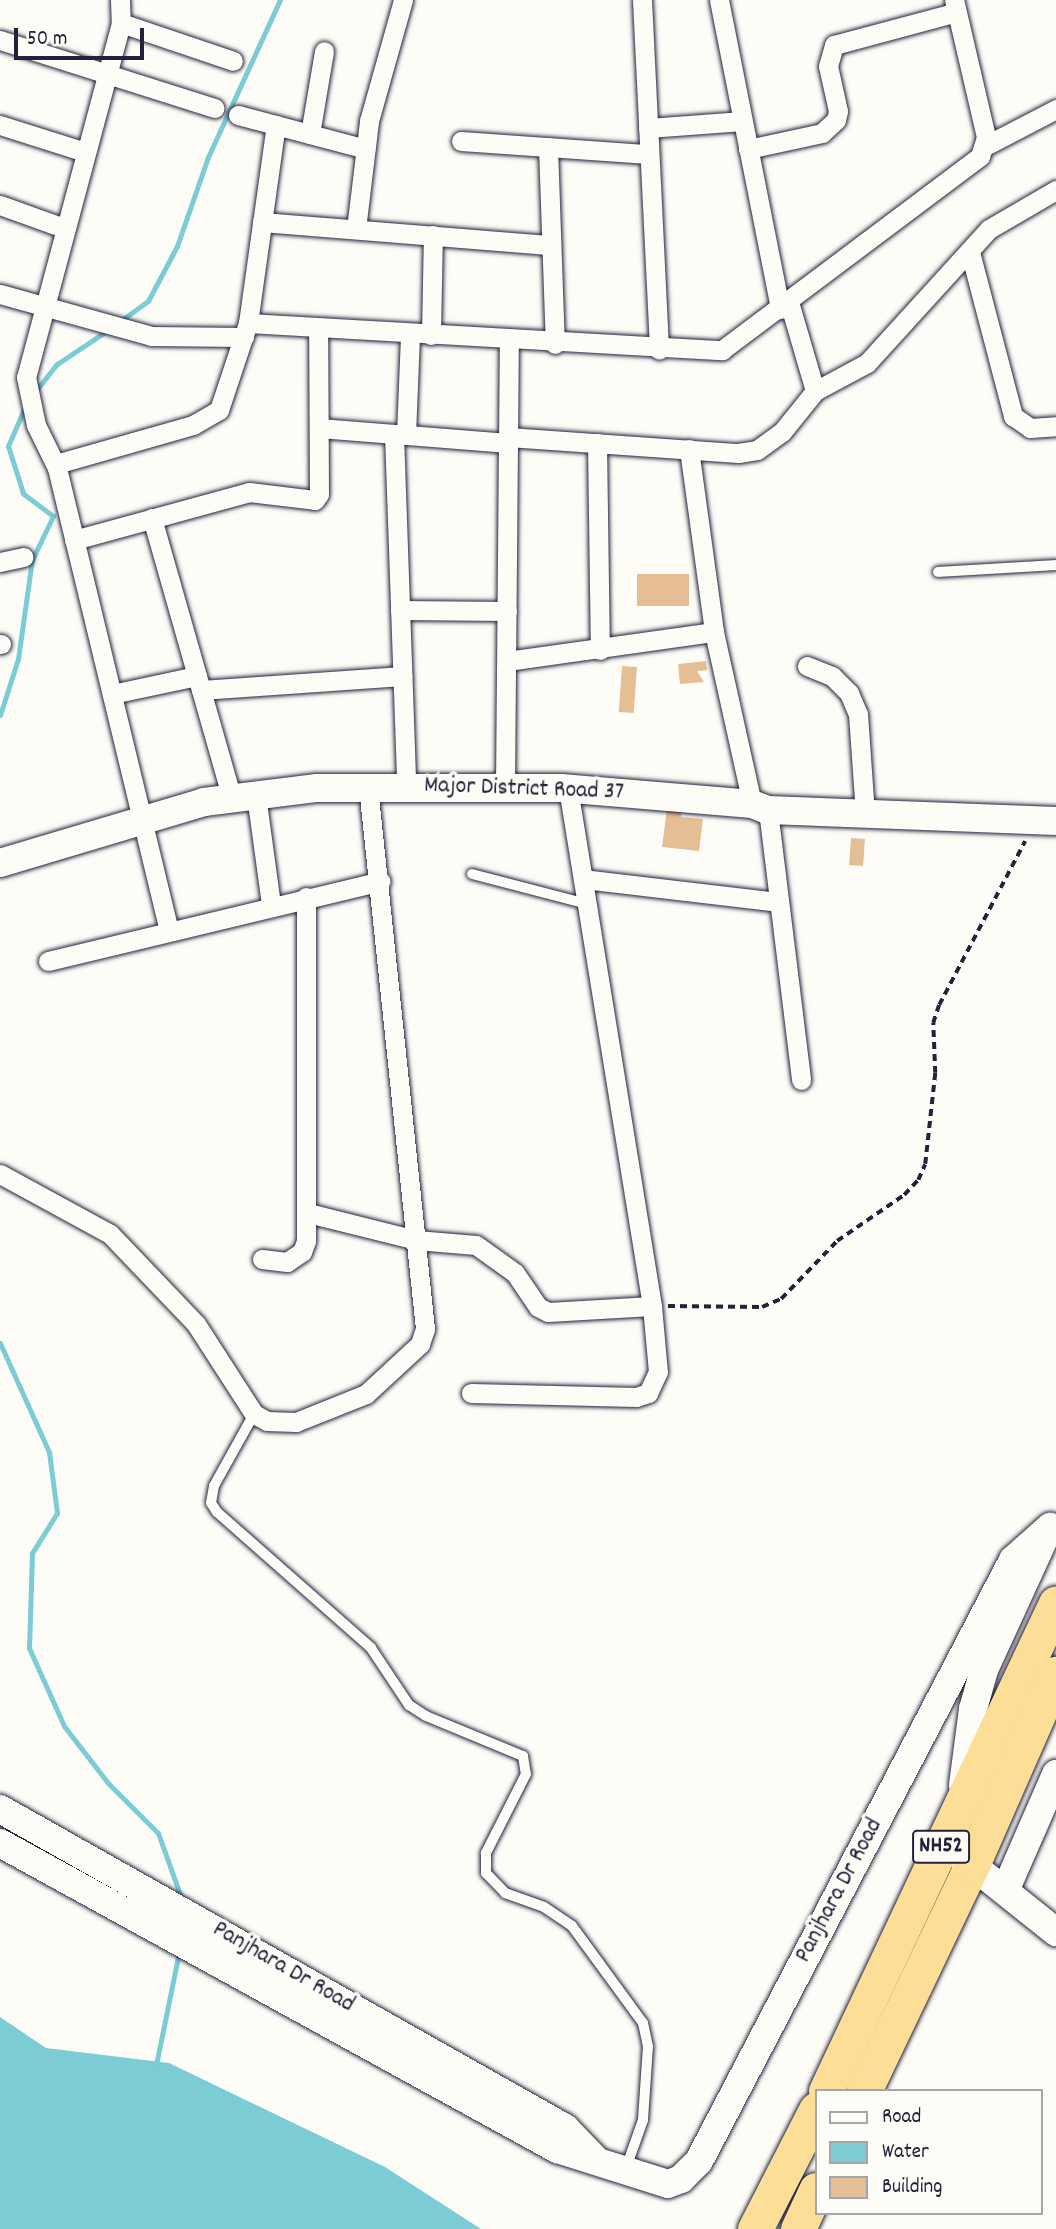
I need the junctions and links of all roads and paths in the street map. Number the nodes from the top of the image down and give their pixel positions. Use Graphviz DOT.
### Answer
graph roads {
  1 [pos="120,0"];
  2 [pos="403,0"];
  3 [pos="642,0"];
  4 [pos="719,0"];
  5 [pos="956,6"];
  6 [pos="121,23"];
  7 [pos="0,40"];
  8 [pos="324,51"];
  9 [pos="233,61"];
  10 [pos="106,75"];
  11 [pos="215,108"];
  12 [pos="1056,109"];
  13 [pos="238,115"];
  14 [pos="743,121"];
  15 [pos="0,125"];
  16 [pos="276,125"];
  17 [pos="648,128"];
  18 [pos="310,134"];
  19 [pos="461,141"];
  20 [pos="985,146"];
  21 [pos="548,147"];
  22 [pos="366,149"];
  23 [pos="748,149"];
  24 [pos="85,152"];
  25 [pos="649,154"];
  26 [pos="1056,190"];
  27 [pos="0,205"];
  28 [pos="262,222"];
  29 [pos="64,228"];
  30 [pos="355,229"];
  31 [pos="433,235"];
  32 [pos="551,245"];
  33 [pos="970,252"];
  34 [pos="0,294"];
  35 [pos="784,306"];
  36 [pos="42,307"];
  37 [pos="318,327"];
  38 [pos="246,330"];
  39 [pos="410,334"];
  40 [pos="431,335"];
  41 [pos="509,341"];
  42 [pos="555,344"];
  43 [pos="659,350"];
  44 [pos="816,391"];
  45 [pos="1056,426"];
  46 [pos="319,428"];
  47 [pos="400,434"];
  48 [pos="508,440"];
  49 [pos="597,443"];
  50 [pos="689,449"];
  51 [pos="56,464"];
  52 [pos="152,518"];
  53 [pos="74,540"];
  54 [pos="23,557"];
  55 [pos="0,562"];
  56 [pos="1056,565"];
  57 [pos="938,572"];
  58 [pos="400,610"];
  59 [pos="508,611"];
  60 [pos="714,632"];
  61 [pos="600,650"];
  62 [pos="507,662"];
  63 [pos="807,666"];
  64 [pos="402,676"];
  65 [pos="199,683"];
  66 [pos="112,694"];
  67 [pos="406,786"];
  68 [pos="505,786"];
  69 [pos="368,787"];
  70 [pos="568,788"];
  71 [pos="244,797"];
  72 [pos="760,807"];
  73 [pos="865,815"];
  74 [pos="142,821"];
  75 [pos="1045,821"];
  76 [pos="0,863"];
  77 [pos="472,874"];
  78 [pos="583,879"];
  79 [pos="380,881"];
  80 [pos="306,897"];
  81 [pos="779,902"];
  82 [pos="587,904"];
  83 [pos="271,905"];
  84 [pos="168,928"];
  85 [pos="48,961"];
  86 [pos="801,1080"];
  87 [pos="0,1174"];
  88 [pos="308,1213"];
  89 [pos="416,1240"];
  90 [pos="262,1259"];
  91 [pos="652,1306"];
  92 [pos="471,1393"];
  93 [pos="254,1414"];
  94 [pos="1053,1521"];
  95 [pos="1056,1603"];
  96 [pos="1056,1674"];
  97 [pos="1056,1774"];
  98 [pos="960,1805"];
  99 [pos="0,1809"];
  100 [pos="943,1842"];
  101 [pos="0,1843"];
  102 [pos="972,1865"];
  103 [pos="1005,1891"];
  104 [pos="1056,1932"];
  105 [pos="827,2089"];
  106 [pos="865,2089"];
  107 [pos="814,2113"];
  108 [pos="594,2158"];
  109 [pos="624,2172"];
  110 [pos="814,2194"];
  111 [pos="755,2229"];
  112 [pos="798,2229"];
  1 -- 6 [label="street"];
  2 -- 22 [label="street"];
  3 -- 17 [label="street"];
  4 -- 14 [label="street"];
  5 -- 20 [label="street"];
  5 -- 23 [label="street"];
  6 -- 9 [label="street"];
  6 -- 10 [label="street"];
  7 -- 10 [label="street"];
  8 -- 18 [label="street"];
  10 -- 11 [label="street"];
  10 -- 24 [label="street"];
  12 -- 20 [label="street"];
  13 -- 16 [label="street"];
  14 -- 17 [label="street"];
  14 -- 23 [label="street"];
  15 -- 24 [label="street"];
  16 -- 18 [label="street"];
  16 -- 28 [label="street"];
  17 -- 25 [label="street"];
  18 -- 22 [label="street"];
  19 -- 21 [label="street"];
  20 -- 35 [label="street"];
  21 -- 25 [label="street"];
  21 -- 32 [label="street"];
  22 -- 30 [label="street"];
  23 -- 35 [label="street"];
  24 -- 29 [label="street"];
  25 -- 43 [label="street"];
  26 -- 33 [label="street"];
  27 -- 29 [label="street"];
  28 -- 30 [label="street"];
  28 -- 38 [label="street"];
  29 -- 36 [label="street"];
  30 -- 31 [label="street"];
  31 -- 32 [label="street"];
  31 -- 40 [label="street"];
  32 -- 42 [label="street"];
  33 -- 44 [label="street"];
  33 -- 45 [label="street"];
  34 -- 36 [label="street"];
  35 -- 43 [label="street"];
  35 -- 44 [label="street"];
  36 -- 38 [label="street"];
  36 -- 51 [label="street"];
  37 -- 38 [label="street"];
  37 -- 39 [label="street"];
  37 -- 46 [label="street"];
  38 -- 51 [label="street"];
  39 -- 40 [label="street"];
  39 -- 47 [label="street"];
  40 -- 41 [label="street"];
  41 -- 42 [label="street"];
  41 -- 48 [label="street"];
  42 -- 43 [label="street"];
  44 -- 50 [label="street"];
  46 -- 47 [label="street"];
  46 -- 52 [label="street"];
  47 -- 48 [label="street"];
  47 -- 58 [label="street"];
  48 -- 49 [label="street"];
  48 -- 59 [label="street"];
  49 -- 50 [label="street"];
  49 -- 61 [label="street"];
  50 -- 60 [label="street"];
  51 -- 53 [label="street"];
  52 -- 53 [label="street"];
  52 -- 65 [label="street"];
  53 -- 66 [label="street"];
  54 -- 55 [label="street"];
  56 -- 57 [label="lane"];
  58 -- 59 [label="street"];
  58 -- 64 [label="street"];
  59 -- 62 [label="street"];
  60 -- 61 [label="street"];
  60 -- 72 [label="street"];
  61 -- 62 [label="street"];
  62 -- 68 [label="street"];
  63 -- 73 [label="street"];
  64 -- 65 [label="street"];
  64 -- 67 [label="street"];
  65 -- 66 [label="street"];
  65 -- 71 [label="street"];
  66 -- 74 [label="street"];
  67 -- 68 [label="street, Major District Road 37"];
  67 -- 69 [label="street, Major District Road 37"];
  68 -- 70 [label="street, Major District Road 37"];
  69 -- 71 [label="street, Major District Road 37"];
  69 -- 79 [label="street"];
  70 -- 72 [label="street, Major District Road 37"];
  70 -- 78 [label="street"];
  71 -- 74 [label="street, Major District Road 37"];
  71 -- 83 [label="street"];
  72 -- 73 [label="street, Major District Road 37"];
  72 -- 81 [label="street"];
  73 -- 75 [label="street, Major District Road 37"];
  74 -- 76 [label="street, Major District Road 37"];
  74 -- 84 [label="street"];
  75 -- 91 [label="path"];
  77 -- 82 [label="lane"];
  78 -- 81 [label="street"];
  78 -- 82 [label="street"];
  79 -- 80 [label="street"];
  79 -- 89 [label="street"];
  80 -- 83 [label="street"];
  80 -- 88 [label="street"];
  81 -- 86 [label="street"];
  82 -- 91 [label="street"];
  83 -- 84 [label="street"];
  84 -- 85 [label="street"];
  87 -- 93 [label="street"];
  88 -- 89 [label="street"];
  88 -- 90 [label="street"];
  89 -- 91 [label="street"];
  89 -- 93 [label="street"];
  91 -- 92 [label="street"];
  93 -- 109 [label="lane"];
  94 -- 98 [label="street"];
  94 -- 109 [label="street, Panjhara Dr Road"];
  95 -- 98 [label="highway, NH52"];
  96 -- 102 [label="highway, NH52"];
  97 -- 103 [label="street"];
  98 -- 100 [label="highway, NH52"];
  99 -- 108 [label="street, Panjhara Dr Road"];
  100 -- 102 [label="street"];
  100 -- 105 [label="highway, NH52"];
  101 -- 108 [label="street, Panjhara Dr Road"];
  102 -- 103 [label="street"];
  102 -- 106 [label="highway, NH52"];
  103 -- 104 [label="street"];
  107 -- 111 [label="highway"];
  108 -- 109 [label="street, Panjhara Dr Road"];
  110 -- 112 [label="highway"];
}
